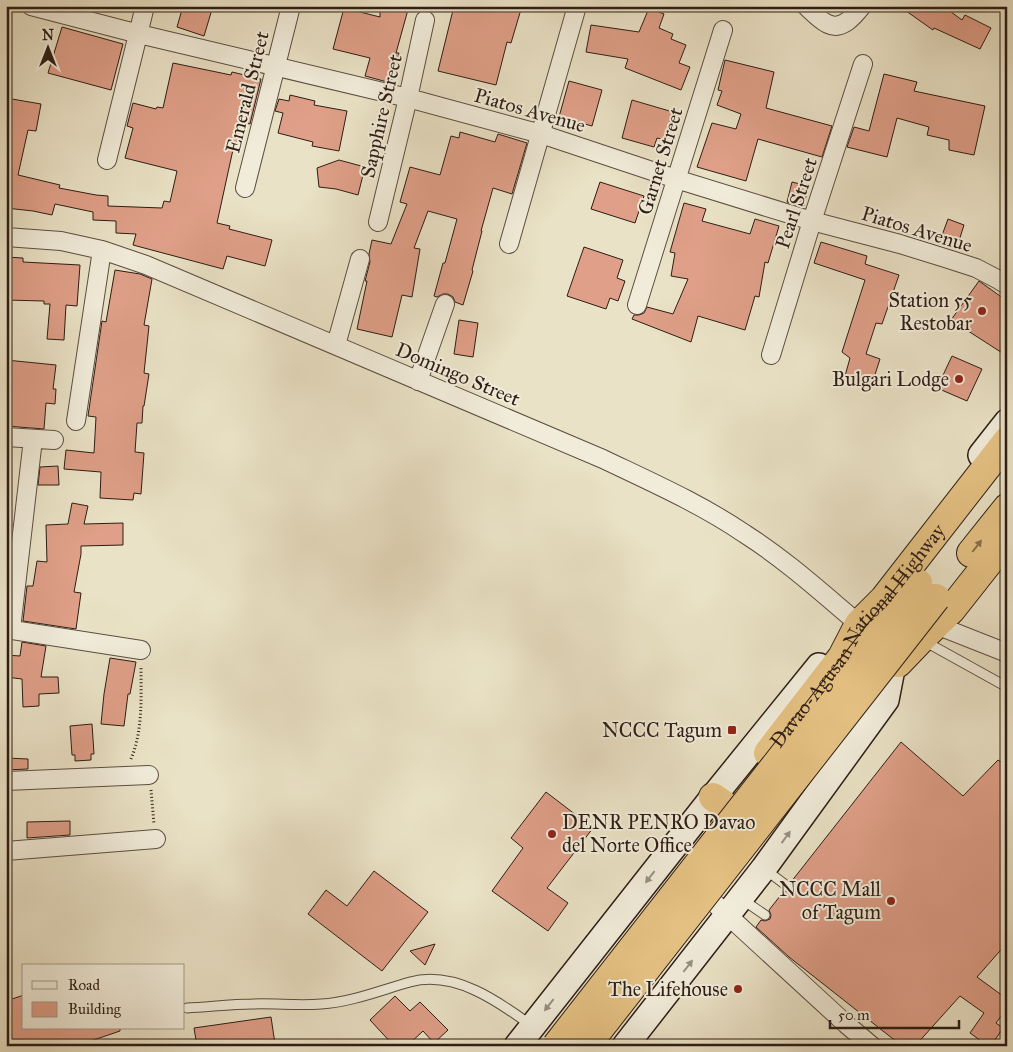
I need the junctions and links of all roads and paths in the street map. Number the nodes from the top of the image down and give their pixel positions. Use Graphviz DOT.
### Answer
graph roads {
  1 [pos="31,6"];
  2 [pos="145,6"];
  3 [pos="291,6"];
  4 [pos="577,6"];
  5 [pos="806,6"];
  6 [pos="862,6"];
  7 [pos="426,20"];
  8 [pos="723,30"];
  9 [pos="139,34"];
  10 [pos="863,64"];
  11 [pos="276,67"];
  12 [pos="408,98"];
  13 [pos="541,134"];
  14 [pos="107,160"];
  15 [pos="676,179"];
  16 [pos="245,188"];
  17 [pos="812,221"];
  18 [pos="378,222"];
  19 [pos="6,237"];
  20 [pos="509,244"];
  21 [pos="102,250"];
  22 [pos="360,259"];
  23 [pos="1007,285"];
  24 [pos="445,304"];
  25 [pos="637,305"];
  26 [pos="336,345"];
  27 [pos="771,355"];
  28 [pos="418,381"];
  29 [pos="76,421"];
  30 [pos="1007,422"];
  31 [pos="6,437"];
  32 [pos="33,439"];
  33 [pos="54,440"];
  34 [pos="1007,441"];
  35 [pos="1007,469"];
  36 [pos="1007,508"];
  37 [pos="1007,539"];
  38 [pos="1007,559"];
  39 [pos="930,616"];
  40 [pos="859,624"];
  41 [pos="9,629"];
  42 [pos="141,650"];
  43 [pos="1007,653"];
  44 [pos="892,669"];
  45 [pos="1007,687"];
  46 [pos="149,775"];
  47 [pos="124,776"];
  48 [pos="6,781"];
  49 [pos="156,839"];
  50 [pos="6,851"];
  51 [pos="764,868"];
  52 [pos="788,886"];
  53 [pos="727,904"];
  54 [pos="765,916"];
  55 [pos="187,1008"];
  56 [pos="538,1036"];
  57 [pos="517,1046"];
  58 [pos="556,1046"];
  59 [pos="586,1046"];
  60 [pos="597,1046"];
  61 [pos="625,1046"];
  62 [pos="872,1046"];
  1 -- 9 [label="street, Piatos Avenue"];
  2 -- 9 [label="street"];
  3 -- 11 [label="street, Emerald Street"];
  4 -- 13 [label="street"];
  5 -- 6 [label="street"];
  7 -- 12 [label="street, Sapphire Street"];
  8 -- 15 [label="street, Garnet Street"];
  9 -- 11 [label="street, Piatos Avenue"];
  9 -- 14 [label="street"];
  10 -- 17 [label="street, Pearl Street"];
  11 -- 12 [label="street, Piatos Avenue"];
  11 -- 16 [label="street, Emerald Street"];
  12 -- 13 [label="street, Piatos Avenue"];
  12 -- 18 [label="street, Sapphire Street"];
  13 -- 15 [label="street, Piatos Avenue"];
  13 -- 20 [label="street"];
  15 -- 17 [label="street, Piatos Avenue"];
  15 -- 25 [label="street, Garnet Street"];
  17 -- 23 [label="street, Piatos Avenue"];
  17 -- 27 [label="street, Pearl Street"];
  19 -- 21 [label="street, Domingo Street"];
  21 -- 26 [label="street, Domingo Street"];
  21 -- 29 [label="street"];
  22 -- 26 [label="street"];
  24 -- 28 [label="street"];
  26 -- 28 [label="street, Domingo Street"];
  28 -- 40 [label="street, Domingo Street"];
  30 -- 40 [label="street"];
  31 -- 32 [label="street"];
  32 -- 33 [label="street"];
  32 -- 41 [label="street"];
  34 -- 40 [label="highway, Davao-Agusan National Highway"];
  35 -- 39 [label="highway, Davao-Agusan National Highway"];
  39 -- 36 [label="highway, Davao-Agusan National Highway, one-way"];
  37 -- 39 [label="highway, Davao-Agusan National Highway"];
  38 -- 39 [label="street"];
  39 -- 40 [label="highway"];
  39 -- 43 [label="street"];
  39 -- 44 [label="highway, Davao-Agusan National Highway"];
  39 -- 45 [label="lane"];
  39 -- 58 [label="highway, Davao-Agusan National Highway, bridge"];
  39 -- 59 [label="highway, Davao-Agusan National Highway, bridge"];
  40 -- 44 [label="highway"];
  40 -- 56 [label="highway, Davao-Agusan National Highway, one-way"];
  41 -- 42 [label="street"];
  42 -- 47 [label="path"];
  51 -- 44 [label="street, one-way"];
  44 -- 53 [label="highway, Davao-Agusan National Highway"];
  46 -- 47 [label="street"];
  46 -- 49 [label="path"];
  47 -- 48 [label="street"];
  49 -- 50 [label="street"];
  51 -- 52 [label="lane"];
  51 -- 53 [label="street"];
  53 -- 54 [label="lane"];
  53 -- 60 [label="highway, Davao-Agusan National Highway"];
  61 -- 53 [label="street, one-way"];
  53 -- 62 [label="street"];
  55 -- 56 [label="lane"];
  56 -- 57 [label="street"];
}
